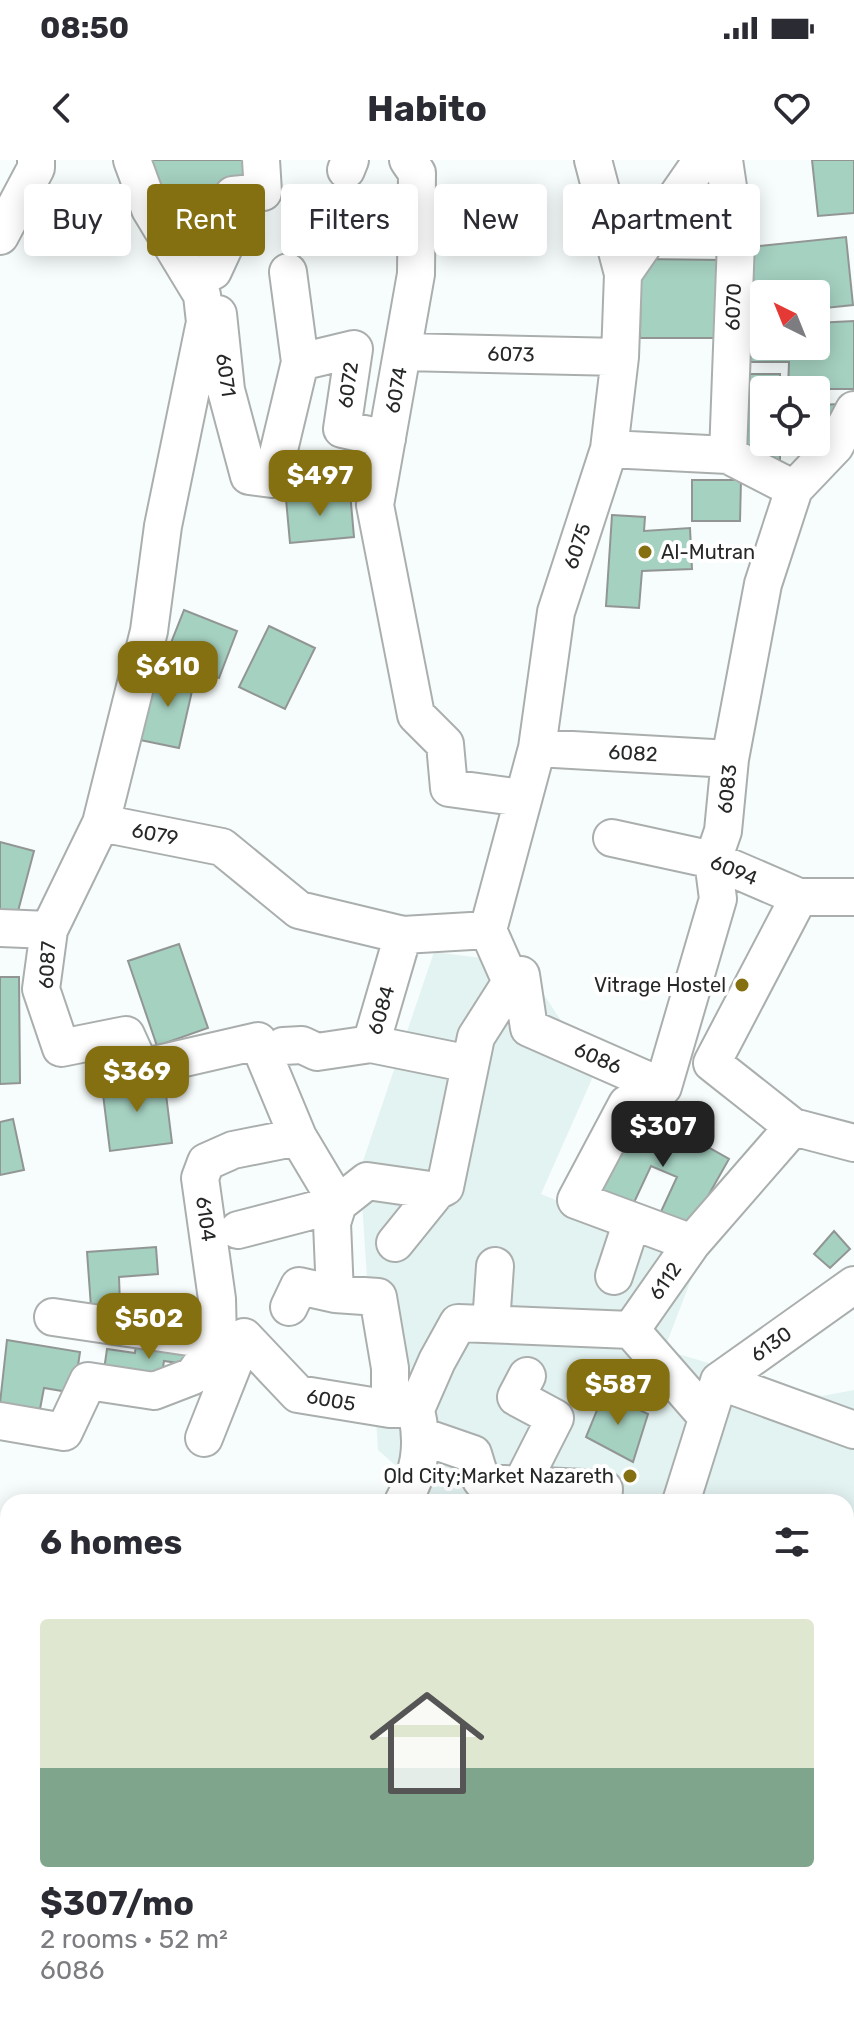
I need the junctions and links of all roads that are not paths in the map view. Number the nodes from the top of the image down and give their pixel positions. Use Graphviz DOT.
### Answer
graph roads {
  1 [pos="36,160"];
  2 [pos="132,160"];
  3 [pos="261,160"];
  4 [pos="408,160"];
  5 [pos="593,160"];
  6 [pos="702,160"];
  7 [pos="724,160"];
  8 [pos="0,236"];
  9 [pos="288,272"];
  10 [pos="202,273"];
  11 [pos="623,274"];
  12 [pos="403,352"];
  13 [pos="620,357"];
  14 [pos="300,362"];
  15 [pos="854,410"];
  16 [pos="387,439"];
  17 [pos="609,449"];
  18 [pos="728,455"];
  19 [pos="794,489"];
  20 [pos="537,748"];
  21 [pos="730,759"];
  22 [pos="522,798"];
  23 [pos="101,823"];
  24 [pos="612,838"];
  25 [pos="713,860"];
  26 [pos="799,897"];
  27 [pos="854,897"];
  28 [pos="0,928"];
  29 [pos="49,930"];
  30 [pos="488,930"];
  31 [pos="403,935"];
  32 [pos="511,982"];
  33 [pos="371,1044"];
  34 [pos="283,1046"];
  35 [pos="470,1064"];
  36 [pos="663,1087"];
  37 [pos="793,1127"];
  38 [pos="298,1137"];
  39 [pos="854,1143"];
  40 [pos="437,1191"];
  41 [pos="338,1204"];
  42 [pos="632,1221"];
  43 [pos="238,1230"];
  44 [pos="395,1243"];
  45 [pos="692,1243"];
  46 [pos="495,1266"];
  47 [pos="614,1276"];
  48 [pos="854,1285"];
  49 [pos="335,1294"];
  50 [pos="289,1307"];
  51 [pos="53,1317"];
  52 [pos="491,1324"];
  53 [pos="631,1330"];
  54 [pos="231,1339"];
  55 [pos="437,1361"];
  56 [pos="390,1368"];
  57 [pos="527,1376"];
  58 [pos="719,1381"];
  59 [pos="707,1417"];
  60 [pos="409,1418"];
  61 [pos="0,1421"];
  62 [pos="854,1430"];
  63 [pos="204,1438"];
  64 [pos="521,1485"];
  65 [pos="408,1494"];
  66 [pos="604,1494"];
  67 [pos="683,1494"];
  1 -- 8 [label="street"];
  2 -- 10 [label="street"];
  3 -- 10 [label="street"];
  4 -- 12 [label="street, 6074"];
  5 -- 11 [label="street, 6075"];
  6 -- 11 [label="street"];
  7 -- 18 [label="street, 6070"];
  9 -- 14 [label="street"];
  10 -- 14 [label="street, 6071"];
  10 -- 23 [label="street"];
  11 -- 13 [label="street, 6075"];
  12 -- 13 [label="street, 6073"];
  12 -- 16 [label="street, 6074"];
  13 -- 17 [label="street, 6075"];
  14 -- 16 [label="street, 6072"];
  15 -- 19 [label="street, 6083"];
  16 -- 22 [label="street, 6074"];
  17 -- 18 [label="street"];
  17 -- 20 [label="street, 6075"];
  18 -- 19 [label="street"];
  19 -- 21 [label="street, 6083"];
  20 -- 21 [label="street, 6082"];
  20 -- 22 [label="street, 6075"];
  21 -- 25 [label="street, 6083"];
  22 -- 30 [label="street, 6075"];
  23 -- 29 [label="street, 6087"];
  23 -- 31 [label="street, 6079"];
  24 -- 25 [label="street, 6094"];
  25 -- 26 [label="street, 6094"];
  25 -- 36 [label="street, 6083"];
  26 -- 27 [label="street, 6094"];
  26 -- 37 [label="street"];
  28 -- 29 [label="street"];
  29 -- 38 [label="street, 6087"];
  30 -- 31 [label="street, 6079"];
  30 -- 32 [label="street, 6086"];
  31 -- 33 [label="street, 6084"];
  32 -- 35 [label="street"];
  32 -- 36 [label="street, 6086"];
  33 -- 34 [label="street, 6084"];
  33 -- 35 [label="street"];
  35 -- 40 [label="street"];
  36 -- 42 [label="street, 6086"];
  37 -- 39 [label="street"];
  37 -- 45 [label="street, 6112"];
  38 -- 41 [label="street, 6087"];
  38 -- 54 [label="street, 6104"];
  40 -- 41 [label="street"];
  40 -- 44 [label="street"];
  41 -- 43 [label="street"];
  41 -- 49 [label="street"];
  42 -- 45 [label="street, 6086"];
  42 -- 47 [label="street"];
  45 -- 53 [label="street, 6112"];
  46 -- 52 [label="street"];
  48 -- 58 [label="street, 6130"];
  49 -- 50 [label="street"];
  49 -- 56 [label="street"];
  51 -- 54 [label="street"];
  52 -- 53 [label="street"];
  52 -- 55 [label="street"];
  53 -- 59 [label="street"];
  54 -- 60 [label="street, 6005"];
  54 -- 61 [label="street"];
  54 -- 63 [label="street"];
  55 -- 56 [label="street"];
  55 -- 60 [label="street"];
  56 -- 60 [label="street"];
  57 -- 64 [label="street"];
  58 -- 59 [label="street"];
  58 -- 62 [label="street"];
  59 -- 67 [label="street"];
  60 -- 64 [label="street, 6005"];
  60 -- 65 [label="street"];
  64 -- 66 [label="street"];
}
